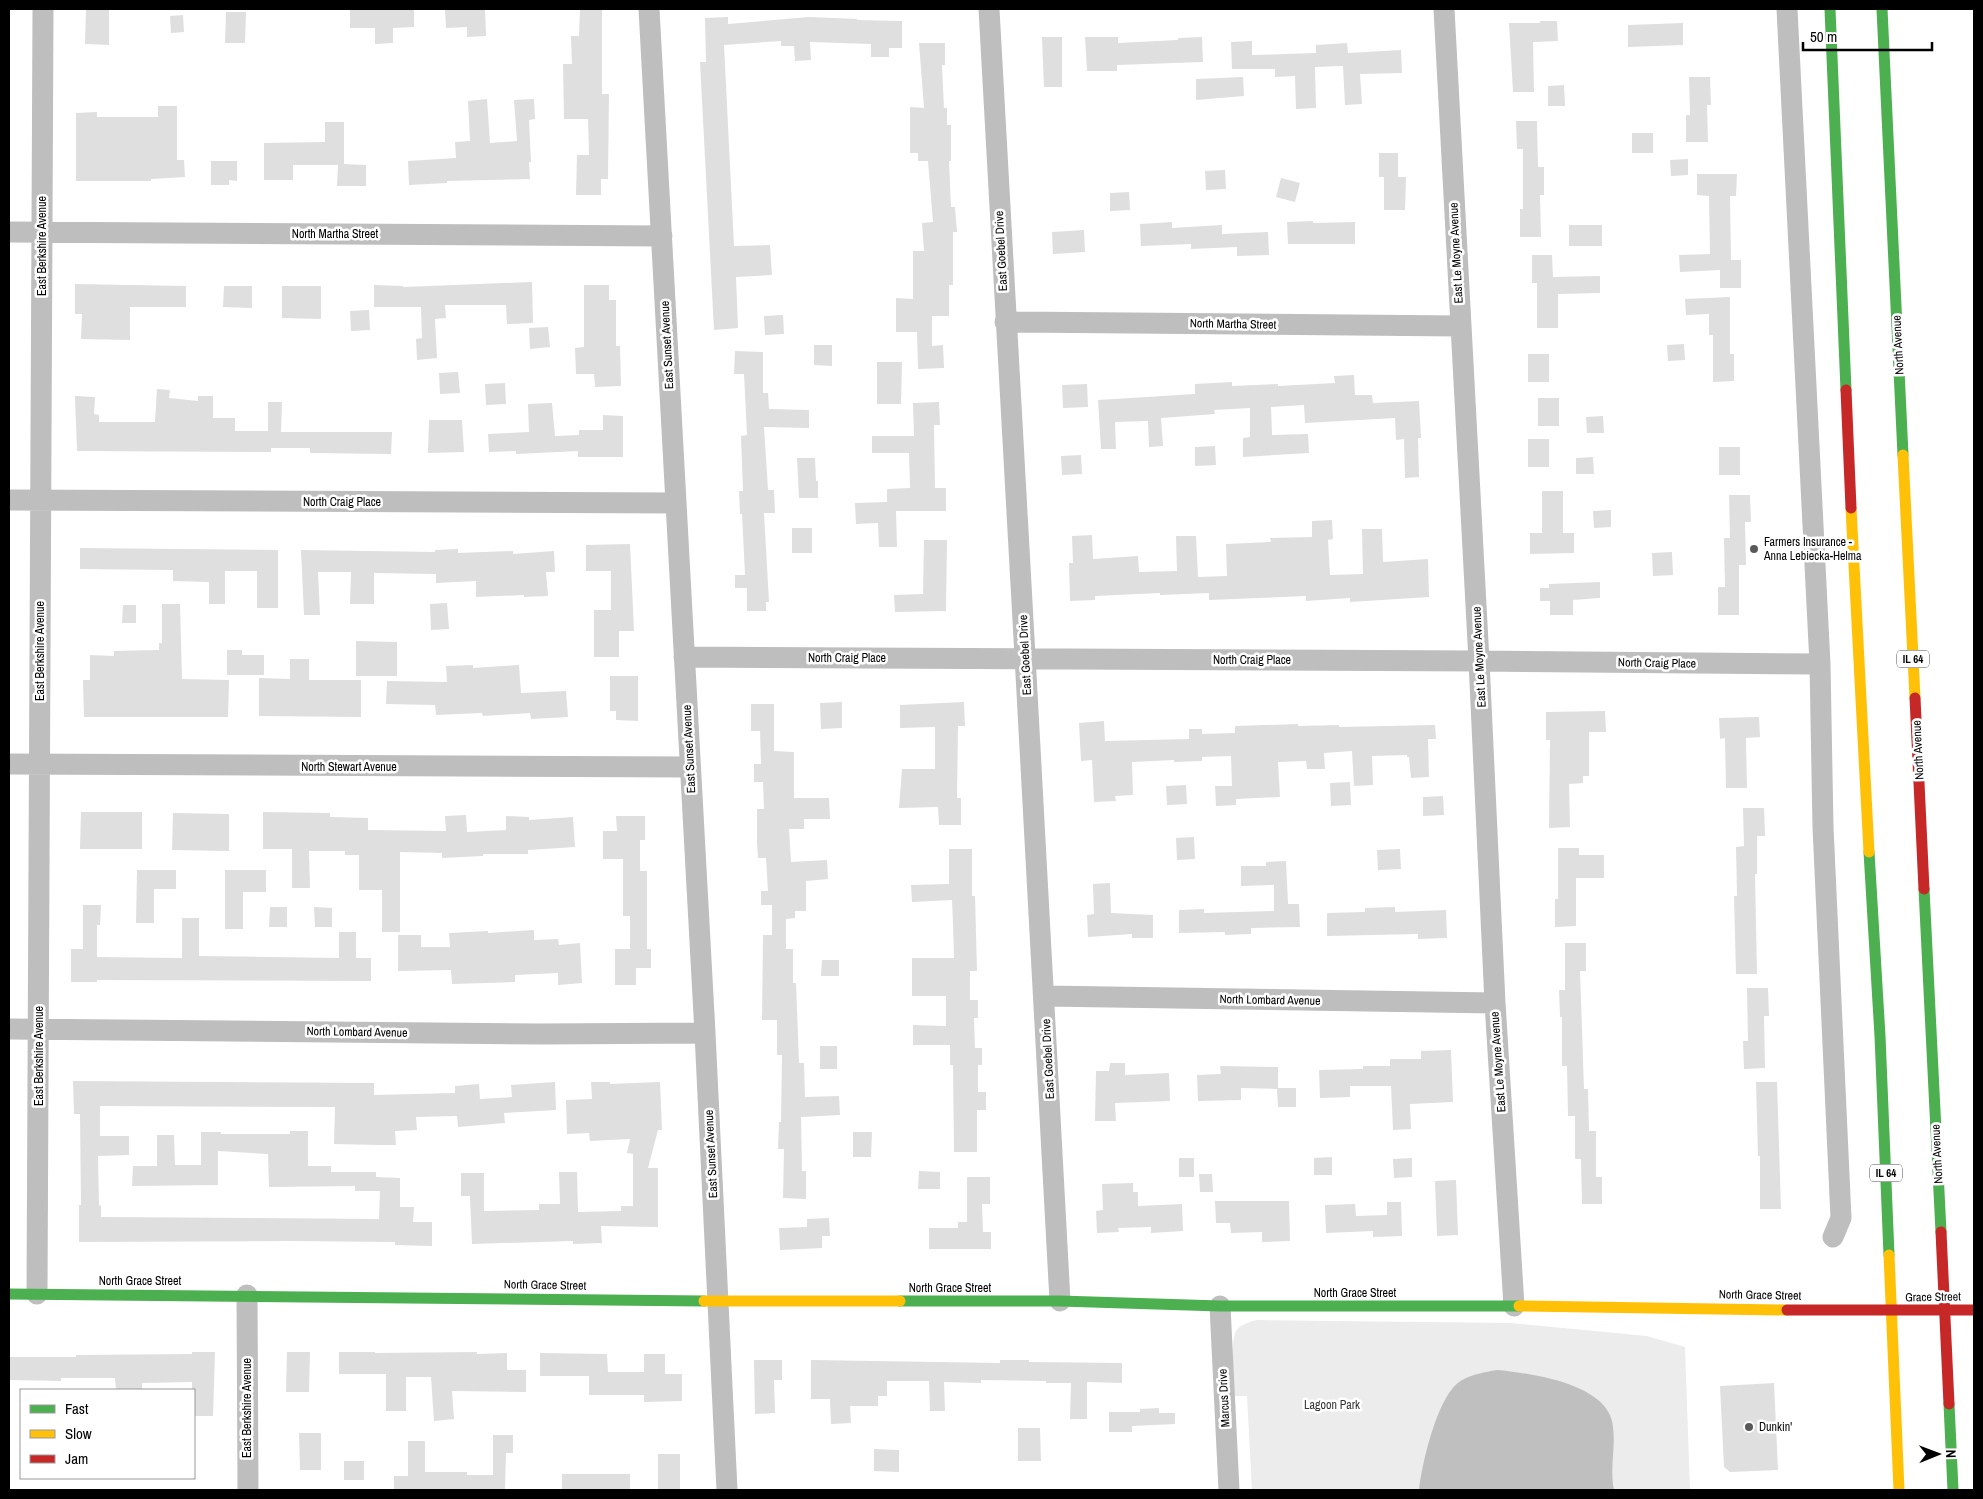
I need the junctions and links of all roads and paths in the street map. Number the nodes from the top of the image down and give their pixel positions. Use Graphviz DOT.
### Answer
graph roads {
  1 [pos="43,9"];
  2 [pos="649,9"];
  3 [pos="989,9"];
  4 [pos="1444,9"];
  5 [pos="1787,9"];
  6 [pos="1830,9"];
  7 [pos="1882,9"];
  8 [pos="9,232"];
  9 [pos="42,232"];
  10 [pos="662,236"];
  11 [pos="1005,322"];
  12 [pos="1460,326"];
  13 [pos="9,500"];
  14 [pos="40,500"];
  15 [pos="675,503"];
  16 [pos="684,657"];
  17 [pos="1025,660"];
  18 [pos="1479,661"];
  19 [pos="1820,664"];
  20 [pos="9,764"];
  21 [pos="39,764"];
  22 [pos="690,768"];
  23 [pos="1045,996"];
  24 [pos="1495,1003"];
  25 [pos="9,1029"];
  26 [pos="39,1029"];
  27 [pos="705,1032"];
  28 [pos="1833,1236"];
  29 [pos="9,1294"];
  30 [pos="37,1294"];
  31 [pos="247,1295"];
  32 [pos="1060,1301"];
  33 [pos="719,1302"];
  34 [pos="1220,1306"];
  35 [pos="1514,1306"];
  36 [pos="1945,1310"];
  37 [pos="1974,1310"];
  38 [pos="1892,1311"];
  39 [pos="248,1490"];
  40 [pos="727,1490"];
  41 [pos="1229,1490"];
  42 [pos="1899,1490"];
  43 [pos="1953,1490"];
  1 -- 9 [label="street, East Berkshire Avenue"];
  2 -- 10 [label="street, East Sunset Avenue"];
  3 -- 11 [label="street, East Goebel Drive"];
  4 -- 12 [label="street, East Le Moyne Avenue"];
  5 -- 19 [label="street"];
  6 -- 38 [label="main road, IL 64"];
  7 -- 36 [label="main road, North Avenue / IL 64"];
  8 -- 9 [label="street, North Martha Street"];
  9 -- 10 [label="street, North Martha Street"];
  9 -- 14 [label="street, East Berkshire Avenue"];
  10 -- 15 [label="street, East Sunset Avenue"];
  11 -- 12 [label="street, North Martha Street"];
  11 -- 17 [label="street, East Goebel Drive"];
  12 -- 18 [label="street, East Le Moyne Avenue"];
  13 -- 14 [label="street, North Craig Place"];
  14 -- 15 [label="street, North Craig Place"];
  14 -- 21 [label="street, East Berkshire Avenue"];
  15 -- 16 [label="street, East Sunset Avenue"];
  16 -- 17 [label="street, North Craig Place"];
  16 -- 22 [label="street, East Sunset Avenue"];
  17 -- 18 [label="street, North Craig Place"];
  17 -- 23 [label="street, East Goebel Drive"];
  18 -- 19 [label="street, North Craig Place"];
  18 -- 24 [label="street, East Le Moyne Avenue"];
  19 -- 28 [label="street"];
  20 -- 21 [label="street, North Stewart Avenue"];
  21 -- 22 [label="street, North Stewart Avenue"];
  21 -- 26 [label="street, East Berkshire Avenue"];
  22 -- 27 [label="street, East Sunset Avenue"];
  23 -- 24 [label="street, North Lombard Avenue"];
  23 -- 32 [label="street, East Goebel Drive"];
  24 -- 35 [label="street, East Le Moyne Avenue"];
  25 -- 26 [label="street, North Lombard Avenue"];
  26 -- 27 [label="street, North Lombard Avenue"];
  26 -- 30 [label="street, East Berkshire Avenue"];
  27 -- 33 [label="street, East Sunset Avenue"];
  29 -- 30 [label="main road, North Grace Street"];
  30 -- 31 [label="main road, North Grace Street"];
  31 -- 33 [label="main road, North Grace Street"];
  31 -- 39 [label="street, East Berkshire Avenue"];
  32 -- 33 [label="main road, North Grace Street"];
  32 -- 34 [label="main road, North Grace Street"];
  33 -- 40 [label="street, East Sunset Avenue"];
  34 -- 35 [label="main road, North Grace Street"];
  34 -- 41 [label="street, Marcus Drive"];
  35 -- 38 [label="main road, North Grace Street"];
  36 -- 37 [label="main road, Grace Street"];
  36 -- 38 [label="main road, Grace Street"];
  36 -- 43 [label="main road, North Avenue / IL 64"];
  38 -- 42 [label="main road, IL 64"];
}
